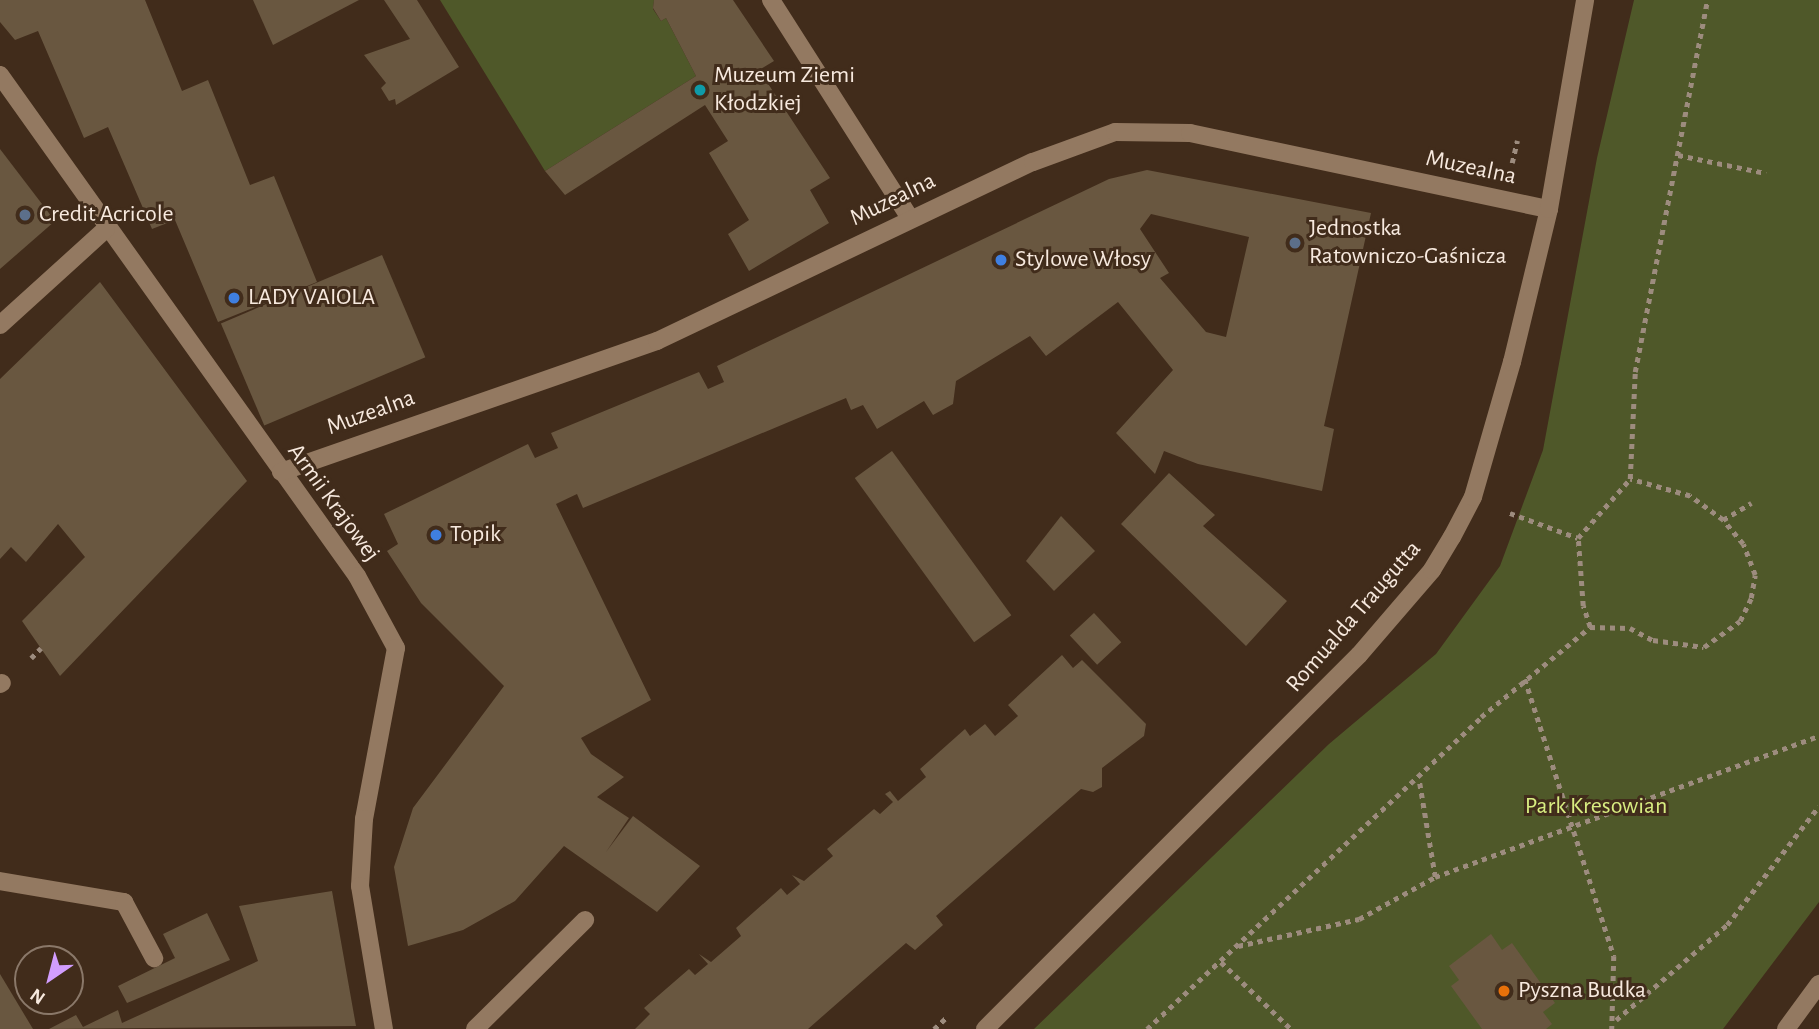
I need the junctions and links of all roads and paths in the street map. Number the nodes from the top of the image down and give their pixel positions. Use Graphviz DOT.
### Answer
graph roads {
  1 [pos="771,0"];
  2 [pos="1586,0"];
  3 [pos="1707,0"];
  4 [pos="0,75"];
  5 [pos="1678,155"];
  6 [pos="1766,173"];
  7 [pos="1549,209"];
  8 [pos="910,218"];
  9 [pos="106,229"];
  10 [pos="0,325"];
  11 [pos="281,472"];
  12 [pos="1630,479"];
  13 [pos="1751,503"];
  14 [pos="1523,519"];
  15 [pos="1723,520"];
  16 [pos="1578,538"];
  17 [pos="1590,627"];
  18 [pos="41,648"];
  19 [pos="30,659"];
  20 [pos="1525,679"];
  21 [pos="1819,736"];
  22 [pos="1419,779"];
  23 [pos="1819,806"];
  24 [pos="1573,827"];
  25 [pos="1435,877"];
  26 [pos="0,881"];
  27 [pos="585,920"];
  28 [pos="1237,946"];
  29 [pos="154,958"];
  30 [pos="1221,962"];
  31 [pos="1819,984"];
  32 [pos="1615,1020"];
  33 [pos="1151,1028"];
  34 [pos="384,1029"];
  35 [pos="475,1029"];
  36 [pos="985,1029"];
  37 [pos="1291,1029"];
  38 [pos="1612,1029"];
  39 [pos="1786,1029"];
  1 -- 8 [label="street"];
  2 -- 7 [label="street, Romualda Traugutta"];
  3 -- 5 [label="path"];
  4 -- 9 [label="street, Armii Krajowej"];
  5 -- 6 [label="path"];
  5 -- 12 [label="path"];
  7 -- 8 [label="street, Muzealna"];
  7 -- 36 [label="street, Romualda Traugutta"];
  8 -- 11 [label="street, Muzealna"];
  9 -- 10 [label="street"];
  9 -- 11 [label="street, Armii Krajowej"];
  11 -- 34 [label="street, Armii Krajowej"];
  12 -- 15 [label="path"];
  12 -- 16 [label="path"];
  13 -- 15 [label="path"];
  14 -- 16 [label="path"];
  15 -- 17 [label="path"];
  16 -- 17 [label="path"];
  17 -- 20 [label="path"];
  18 -- 19 [label="path"];
  20 -- 22 [label="path"];
  20 -- 24 [label="path"];
  21 -- 24 [label="path"];
  22 -- 25 [label="path"];
  22 -- 28 [label="path"];
  23 -- 32 [label="path"];
  24 -- 25 [label="path"];
  24 -- 32 [label="path"];
  25 -- 28 [label="path"];
  26 -- 29 [label="street"];
  27 -- 35 [label="street"];
  28 -- 30 [label="path"];
  30 -- 33 [label="path"];
  30 -- 37 [label="path"];
  31 -- 39 [label="street"];
  32 -- 38 [label="path"];
}
